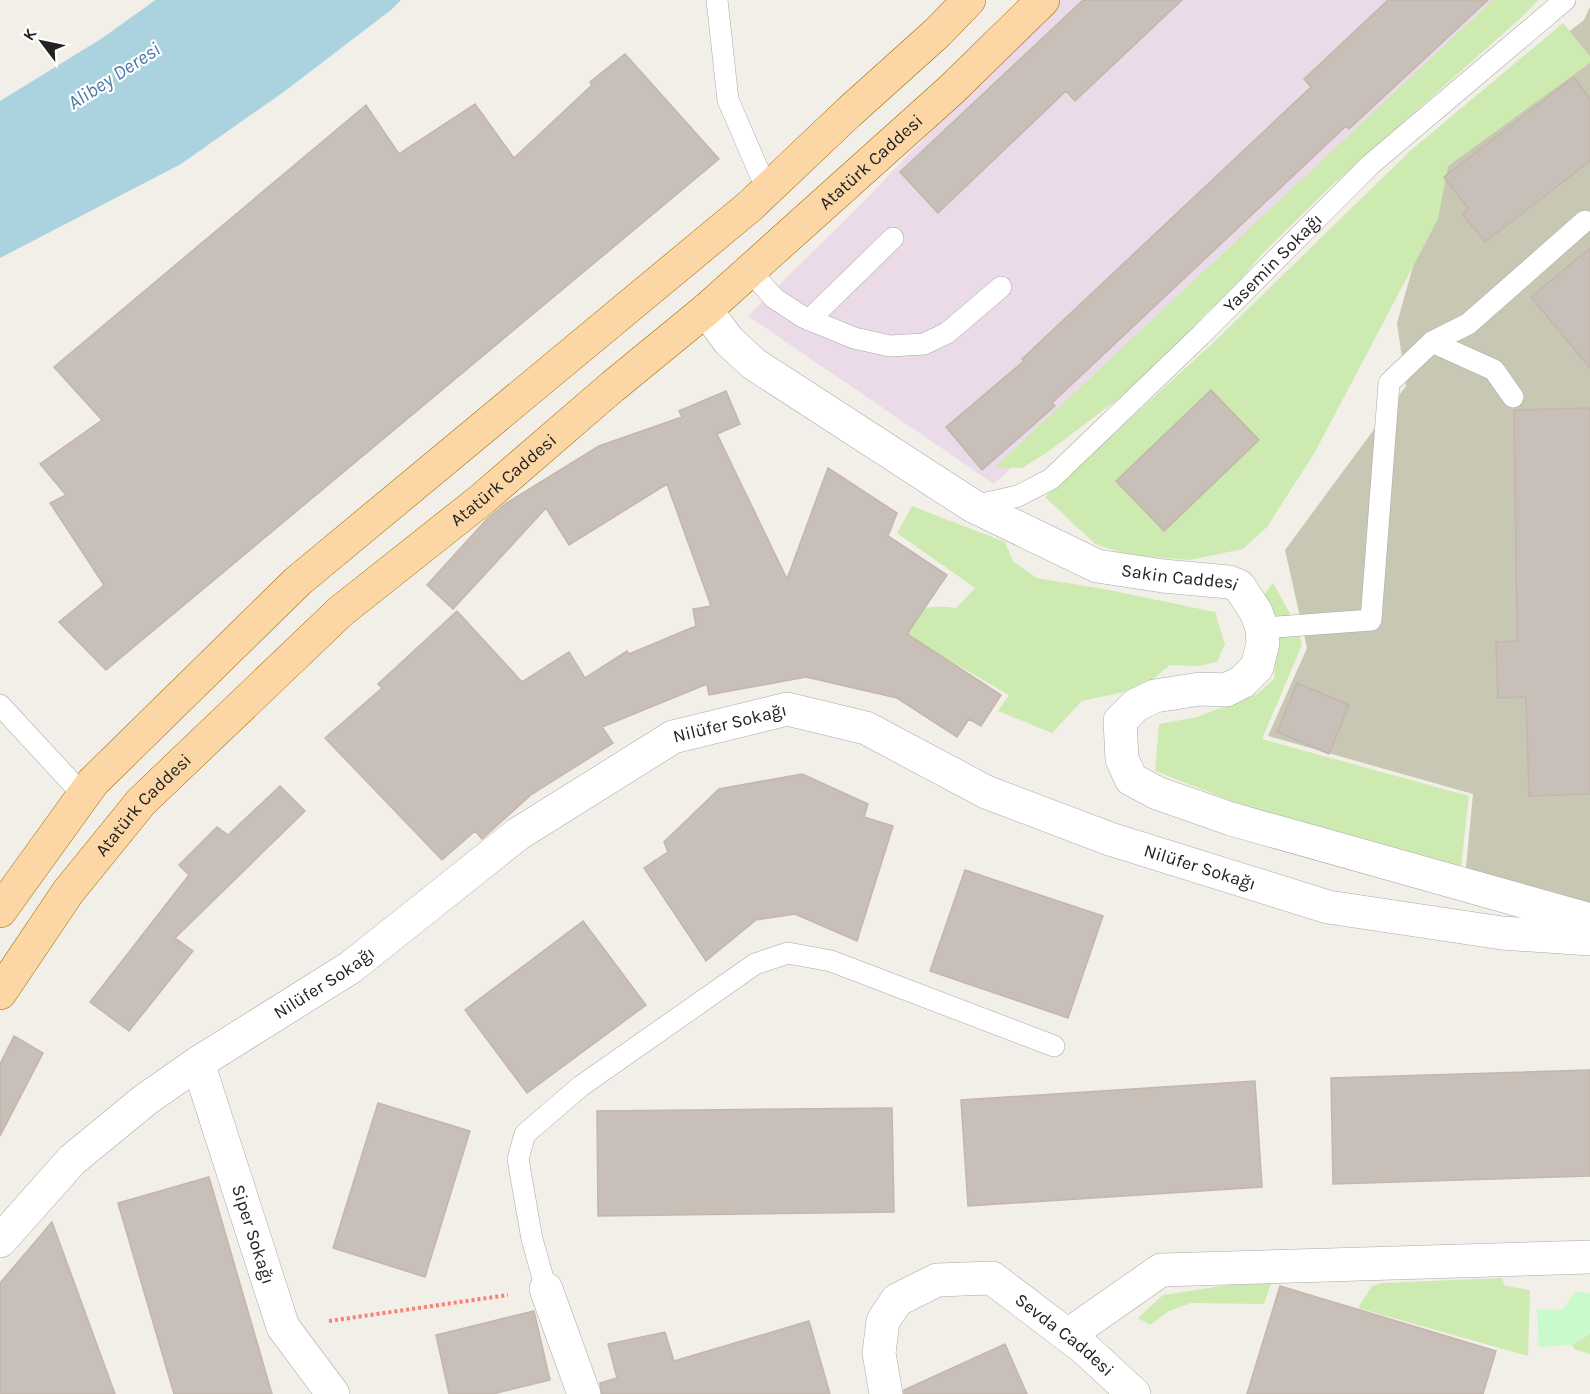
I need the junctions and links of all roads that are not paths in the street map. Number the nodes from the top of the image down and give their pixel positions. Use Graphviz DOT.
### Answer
graph roads {
  1 [pos="717,0"];
  2 [pos="969,0"];
  3 [pos="1043,0"];
  4 [pos="1565,0"];
  5 [pos="767,190"];
  6 [pos="1585,221"];
  7 [pos="893,238"];
  8 [pos="677,267"];
  9 [pos="750,271"];
  10 [pos="1001,287"];
  11 [pos="706,310"];
  12 [pos="809,320"];
  13 [pos="1432,342"];
  14 [pos="1513,397"];
  15 [pos="973,506"];
  16 [pos="1262,628"];
  17 [pos="0,705"];
  18 [pos="84,796"];
  19 [pos="0,911"];
  20 [pos="1590,920"];
  21 [pos="1590,939"];
  22 [pos="0,993"];
  23 [pos="1054,1046"];
  24 [pos="198,1063"];
  25 [pos="0,1240"];
  26 [pos="1590,1257"];
  27 [pos="546,1289"];
  28 [pos="1068,1335"];
  29 [pos="333,1394"];
  30 [pos="584,1394"];
  31 [pos="886,1394"];
  32 [pos="1134,1394"];
  1 -- 5 [label="lane"];
  2 -- 5 [label="main road"];
  3 -- 9 [label="main road, Atatürk Caddesi"];
  4 -- 15 [label="lane, Yasemin Sokağı"];
  5 -- 8 [label="main road"];
  6 -- 13 [label="lane"];
  7 -- 12 [label="lane"];
  8 -- 11 [label="main road"];
  8 -- 18 [label="main road"];
  9 -- 11 [label="main road, Atatürk Caddesi"];
  9 -- 12 [label="lane"];
  10 -- 12 [label="lane"];
  11 -- 15 [label="street, Sakin Caddesi"];
  11 -- 22 [label="main road, Atatürk Caddesi"];
  13 -- 14 [label="lane"];
  13 -- 16 [label="lane"];
  15 -- 16 [label="street, Sakin Caddesi"];
  16 -- 20 [label="street"];
  17 -- 18 [label="lane"];
  18 -- 19 [label="main road"];
  21 -- 24 [label="street, Nilüfer Sokağı"];
  23 -- 27 [label="lane"];
  24 -- 25 [label="street, Nilüfer Sokağı"];
  24 -- 29 [label="street, Siper Sokağı"];
  26 -- 28 [label="street"];
  27 -- 30 [label="street"];
  28 -- 31 [label="street, Sevda Caddesi"];
  28 -- 32 [label="street, Sevda Caddesi"];
}
